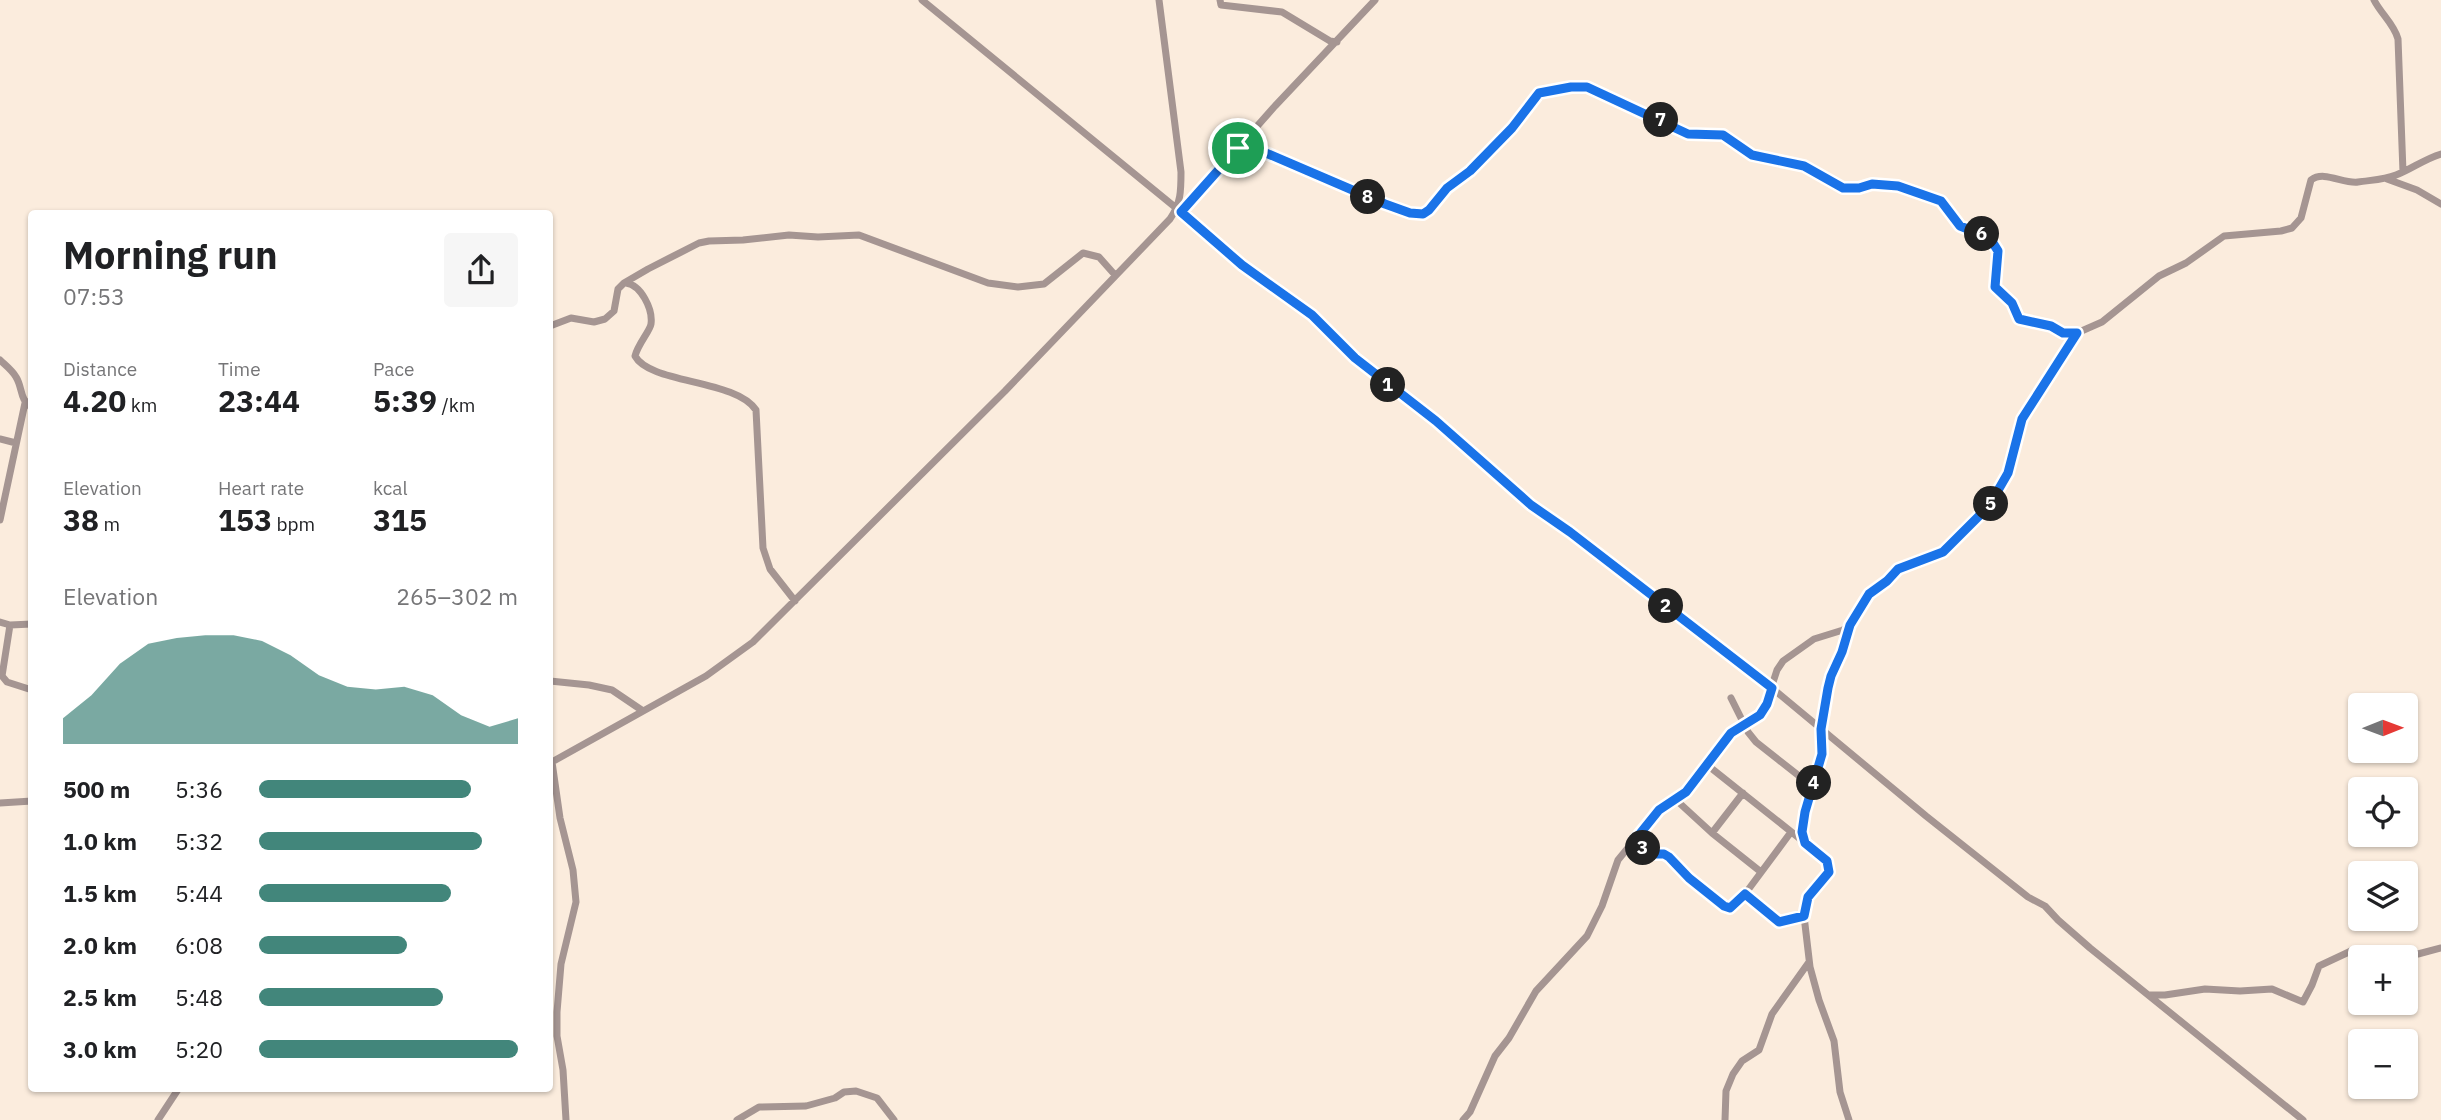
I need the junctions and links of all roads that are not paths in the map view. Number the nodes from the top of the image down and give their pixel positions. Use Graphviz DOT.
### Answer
graph roads {
  1 [pos="922,0"];
  2 [pos="1159,0"];
  3 [pos="1220,0"];
  4 [pos="1375,0"];
  5 [pos="2374,0"];
  6 [pos="1337,42"];
  7 [pos="1238,148"];
  8 [pos="2441,154"];
  9 [pos="2403,172"];
  10 [pos="2386,178"];
  11 [pos="2441,204"];
  12 [pos="1179,210"];
  13 [pos="1115,275"];
  14 [pos="624,283"];
  15 [pos="553,325"];
  16 [pos="2077,333"];
  17 [pos="0,360"];
  18 [pos="28,402"];
  19 [pos="28,407"];
  20 [pos="0,439"];
  21 [pos="16,443"];
  22 [pos="0,520"];
  23 [pos="795,601"];
  24 [pos="0,622"];
  25 [pos="28,624"];
  26 [pos="10,625"];
  27 [pos="1850,625"];
  28 [pos="553,681"];
  29 [pos="1772,688"];
  30 [pos="28,689"];
  31 [pos="1731,698"];
  32 [pos="643,711"];
  33 [pos="1744,724"];
  34 [pos="1821,729"];
  35 [pos="553,761"];
  36 [pos="1706,764"];
  37 [pos="553,773"];
  38 [pos="1812,789"];
  39 [pos="1743,793"];
  40 [pos="1675,799"];
  41 [pos="28,801"];
  42 [pos="0,803"];
  43 [pos="1791,832"];
  44 [pos="1712,833"];
  45 [pos="1634,841"];
  46 [pos="1805,843"];
  47 [pos="1761,872"];
  48 [pos="1745,894"];
  49 [pos="1804,916"];
  50 [pos="2441,948"];
  51 [pos="1810,962"];
  52 [pos="2148,995"];
  53 [pos="176,1092"];
  54 [pos="158,1120"];
  55 [pos="566,1120"];
  56 [pos="737,1120"];
  57 [pos="894,1120"];
  58 [pos="1463,1120"];
  59 [pos="1724,1120"];
  60 [pos="1849,1120"];
  61 [pos="2303,1120"];
  1 -- 12 [label="street"];
  2 -- 12 [label="street"];
  3 -- 6 [label="street"];
  4 -- 6 [label="street"];
  5 -- 9 [label="street"];
  6 -- 7 [label="street"];
  7 -- 12 [label="street"];
  7 -- 16 [label="street"];
  8 -- 9 [label="street"];
  9 -- 10 [label="street"];
  10 -- 11 [label="street"];
  10 -- 16 [label="street"];
  12 -- 13 [label="street"];
  12 -- 29 [label="street"];
  13 -- 14 [label="street"];
  13 -- 23 [label="street"];
  14 -- 15 [label="street"];
  14 -- 23 [label="street"];
  16 -- 27 [label="street"];
  17 -- 18 [label="street"];
  19 -- 21 [label="street"];
  20 -- 21 [label="street"];
  21 -- 22 [label="street"];
  23 -- 32 [label="street"];
  24 -- 26 [label="street"];
  25 -- 26 [label="street"];
  26 -- 30 [label="street"];
  27 -- 29 [label="street"];
  27 -- 34 [label="street"];
  28 -- 32 [label="street"];
  29 -- 33 [label="street"];
  29 -- 34 [label="street"];
  31 -- 33 [label="street"];
  32 -- 35 [label="street"];
  33 -- 36 [label="street"];
  33 -- 38 [label="street"];
  34 -- 38 [label="street"];
  34 -- 52 [label="street"];
  36 -- 39 [label="street"];
  36 -- 40 [label="street"];
  37 -- 55 [label="street"];
  38 -- 46 [label="street"];
  39 -- 43 [label="street"];
  39 -- 44 [label="street"];
  40 -- 44 [label="street"];
  40 -- 45 [label="street"];
  41 -- 42 [label="street"];
  43 -- 46 [label="street"];
  43 -- 47 [label="street"];
  44 -- 47 [label="street"];
  45 -- 48 [label="street"];
  45 -- 58 [label="street"];
  46 -- 49 [label="street"];
  47 -- 48 [label="street"];
  48 -- 49 [label="street"];
  49 -- 51 [label="street"];
  50 -- 52 [label="street"];
  51 -- 59 [label="street"];
  51 -- 60 [label="street"];
  52 -- 61 [label="street"];
  53 -- 54 [label="street"];
  56 -- 57 [label="street"];
}
